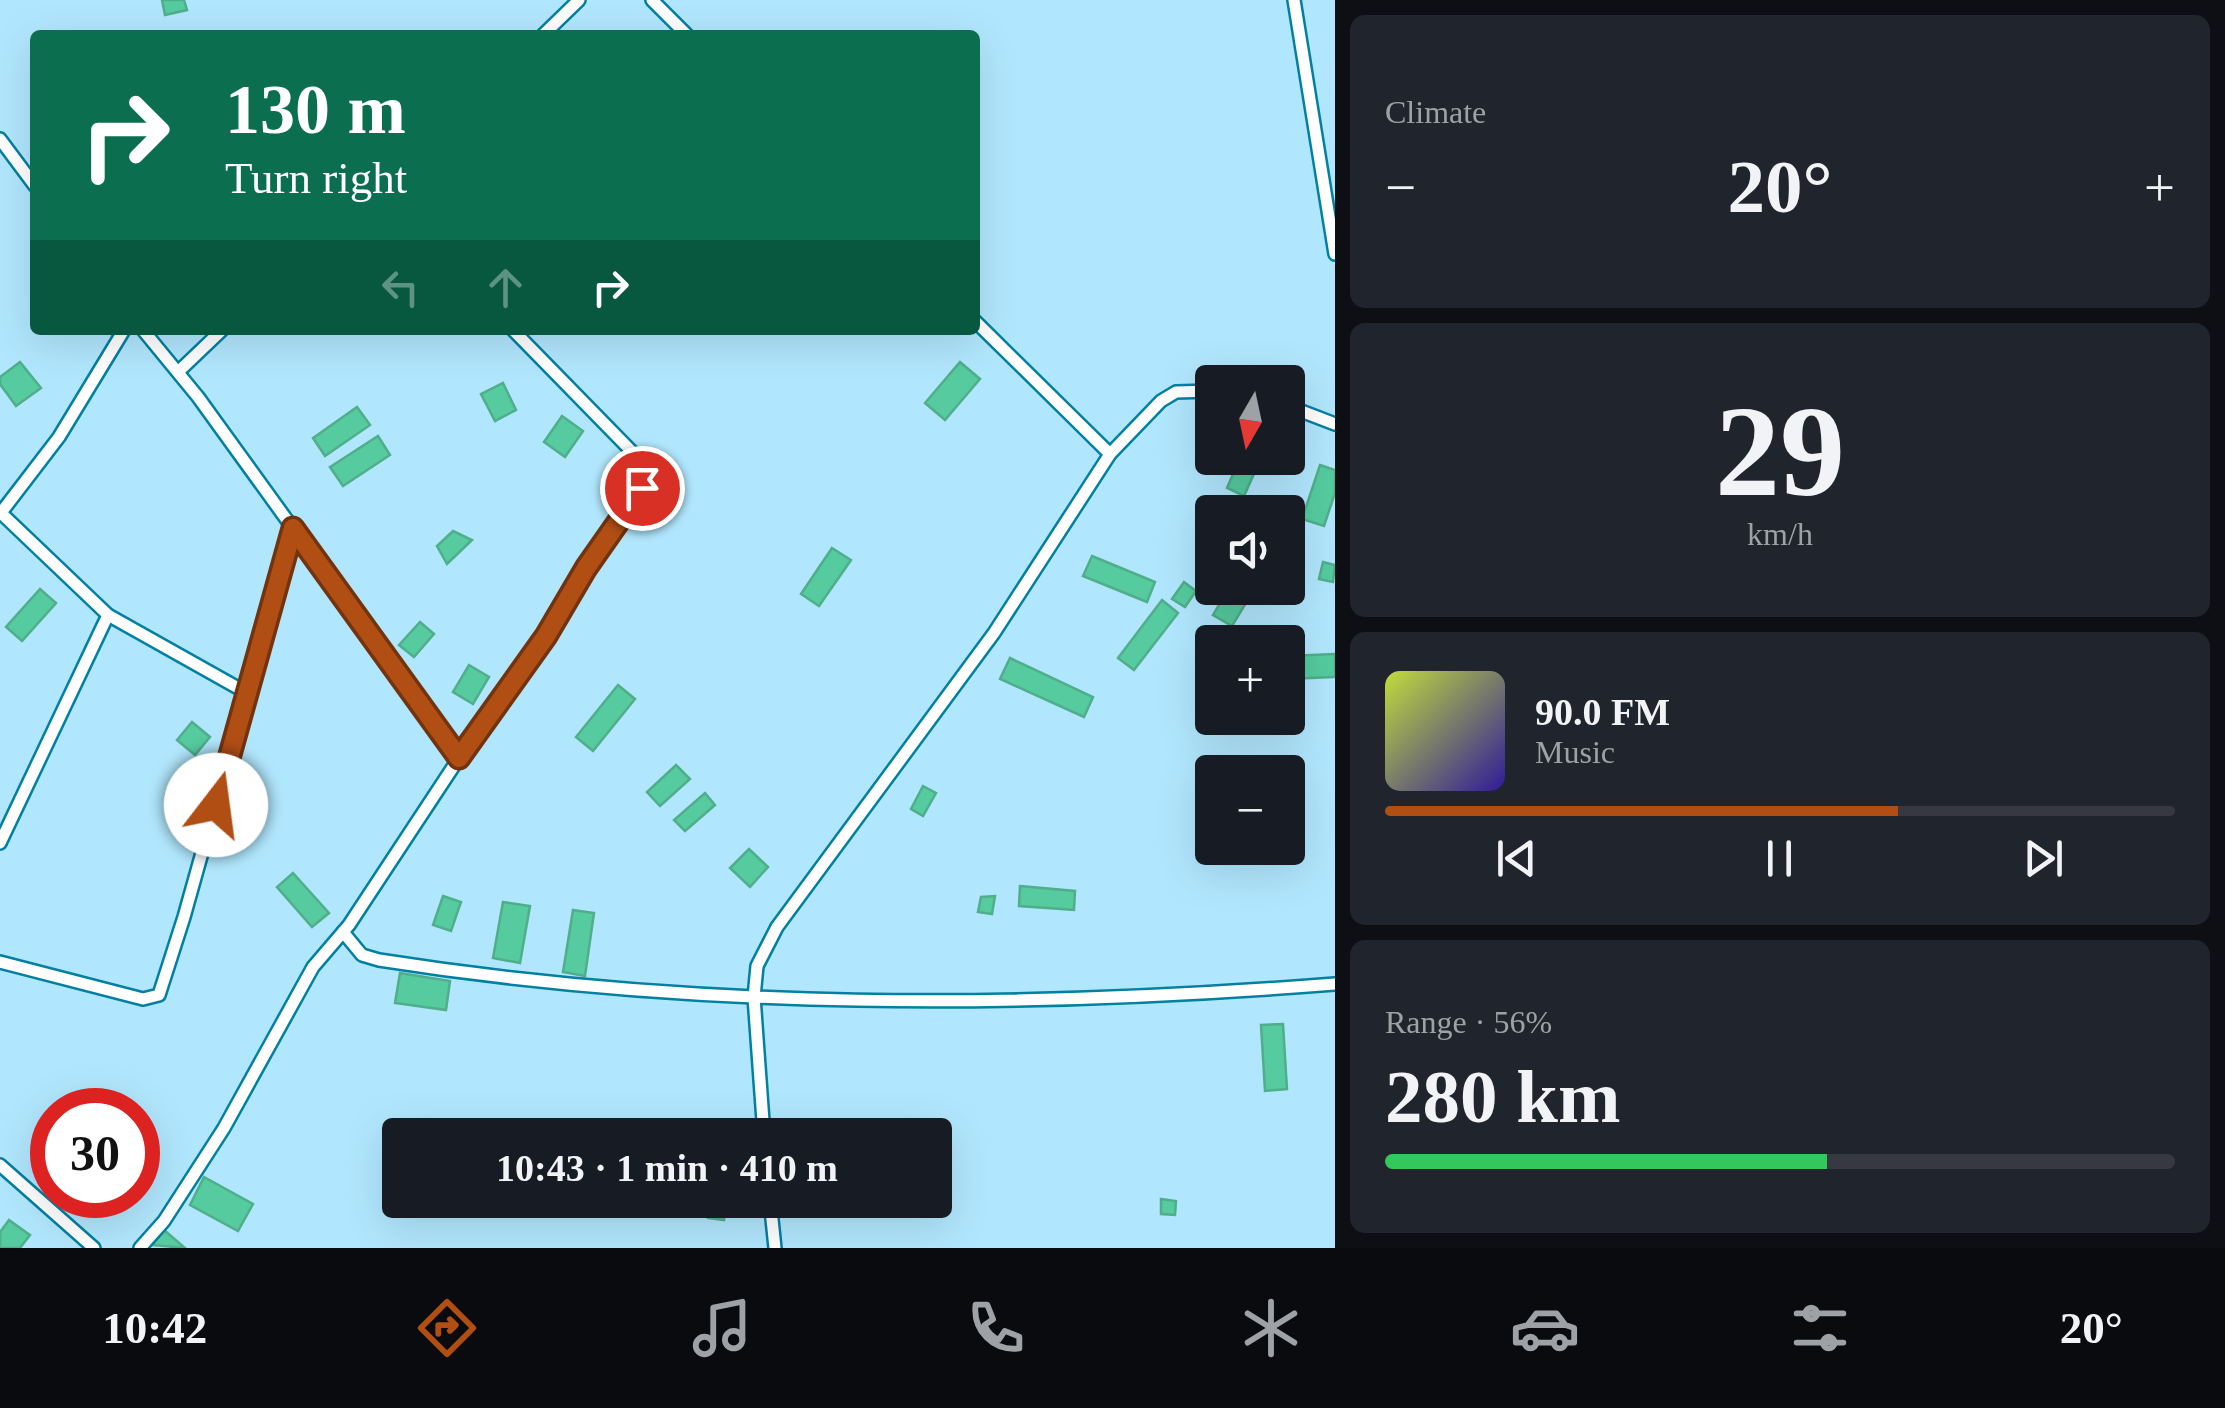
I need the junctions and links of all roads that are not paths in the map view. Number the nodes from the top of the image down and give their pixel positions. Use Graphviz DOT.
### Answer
graph roads {
  1 [pos="579,0"];
  2 [pos="652,0"];
  3 [pos="1294,0"];
  4 [pos="548,30"];
  5 [pos="682,30"];
  6 [pos="0,139"];
  7 [pos="30,179"];
  8 [pos="1335,254"];
  9 [pos="980,326"];
  10 [pos="121,335"];
  11 [pos="147,335"];
  12 [pos="217,335"];
  13 [pos="518,335"];
  14 [pos="178,372"];
  15 [pos="1195,391"];
  16 [pos="1305,413"];
  17 [pos="1335,424"];
  18 [pos="1110,454"];
  19 [pos="1,514"];
  20 [pos="293,528"];
  21 [pos="108,616"];
  22 [pos="247,692"];
  23 [pos="459,758"];
  24 [pos="0,843"];
  25 [pos="343,932"];
  26 [pos="0,962"];
  27 [pos="1335,984"];
  28 [pos="754,998"];
  29 [pos="763,1118"];
  30 [pos="0,1164"];
  31 [pos="772,1218"];
  32 [pos="94,1248"];
  33 [pos="140,1248"];
  34 [pos="774,1248"];
  1 -- 4 [label="street"];
  2 -- 5 [label="street"];
  3 -- 8 [label="street"];
  6 -- 7 [label="street"];
  9 -- 18 [label="street"];
  10 -- 19 [label="street"];
  11 -- 14 [label="street"];
  12 -- 14 [label="street"];
  13 -- 23 [label="street"];
  14 -- 20 [label="street"];
  15 -- 18 [label="street"];
  16 -- 17 [label="street"];
  18 -- 28 [label="street"];
  19 -- 21 [label="street"];
  20 -- 22 [label="street"];
  20 -- 23 [label="street"];
  21 -- 22 [label="street"];
  21 -- 24 [label="street"];
  22 -- 26 [label="street"];
  23 -- 25 [label="street"];
  25 -- 28 [label="street"];
  25 -- 33 [label="street"];
  27 -- 28 [label="street"];
  28 -- 29 [label="street"];
  30 -- 32 [label="street"];
  31 -- 34 [label="street"];
}
